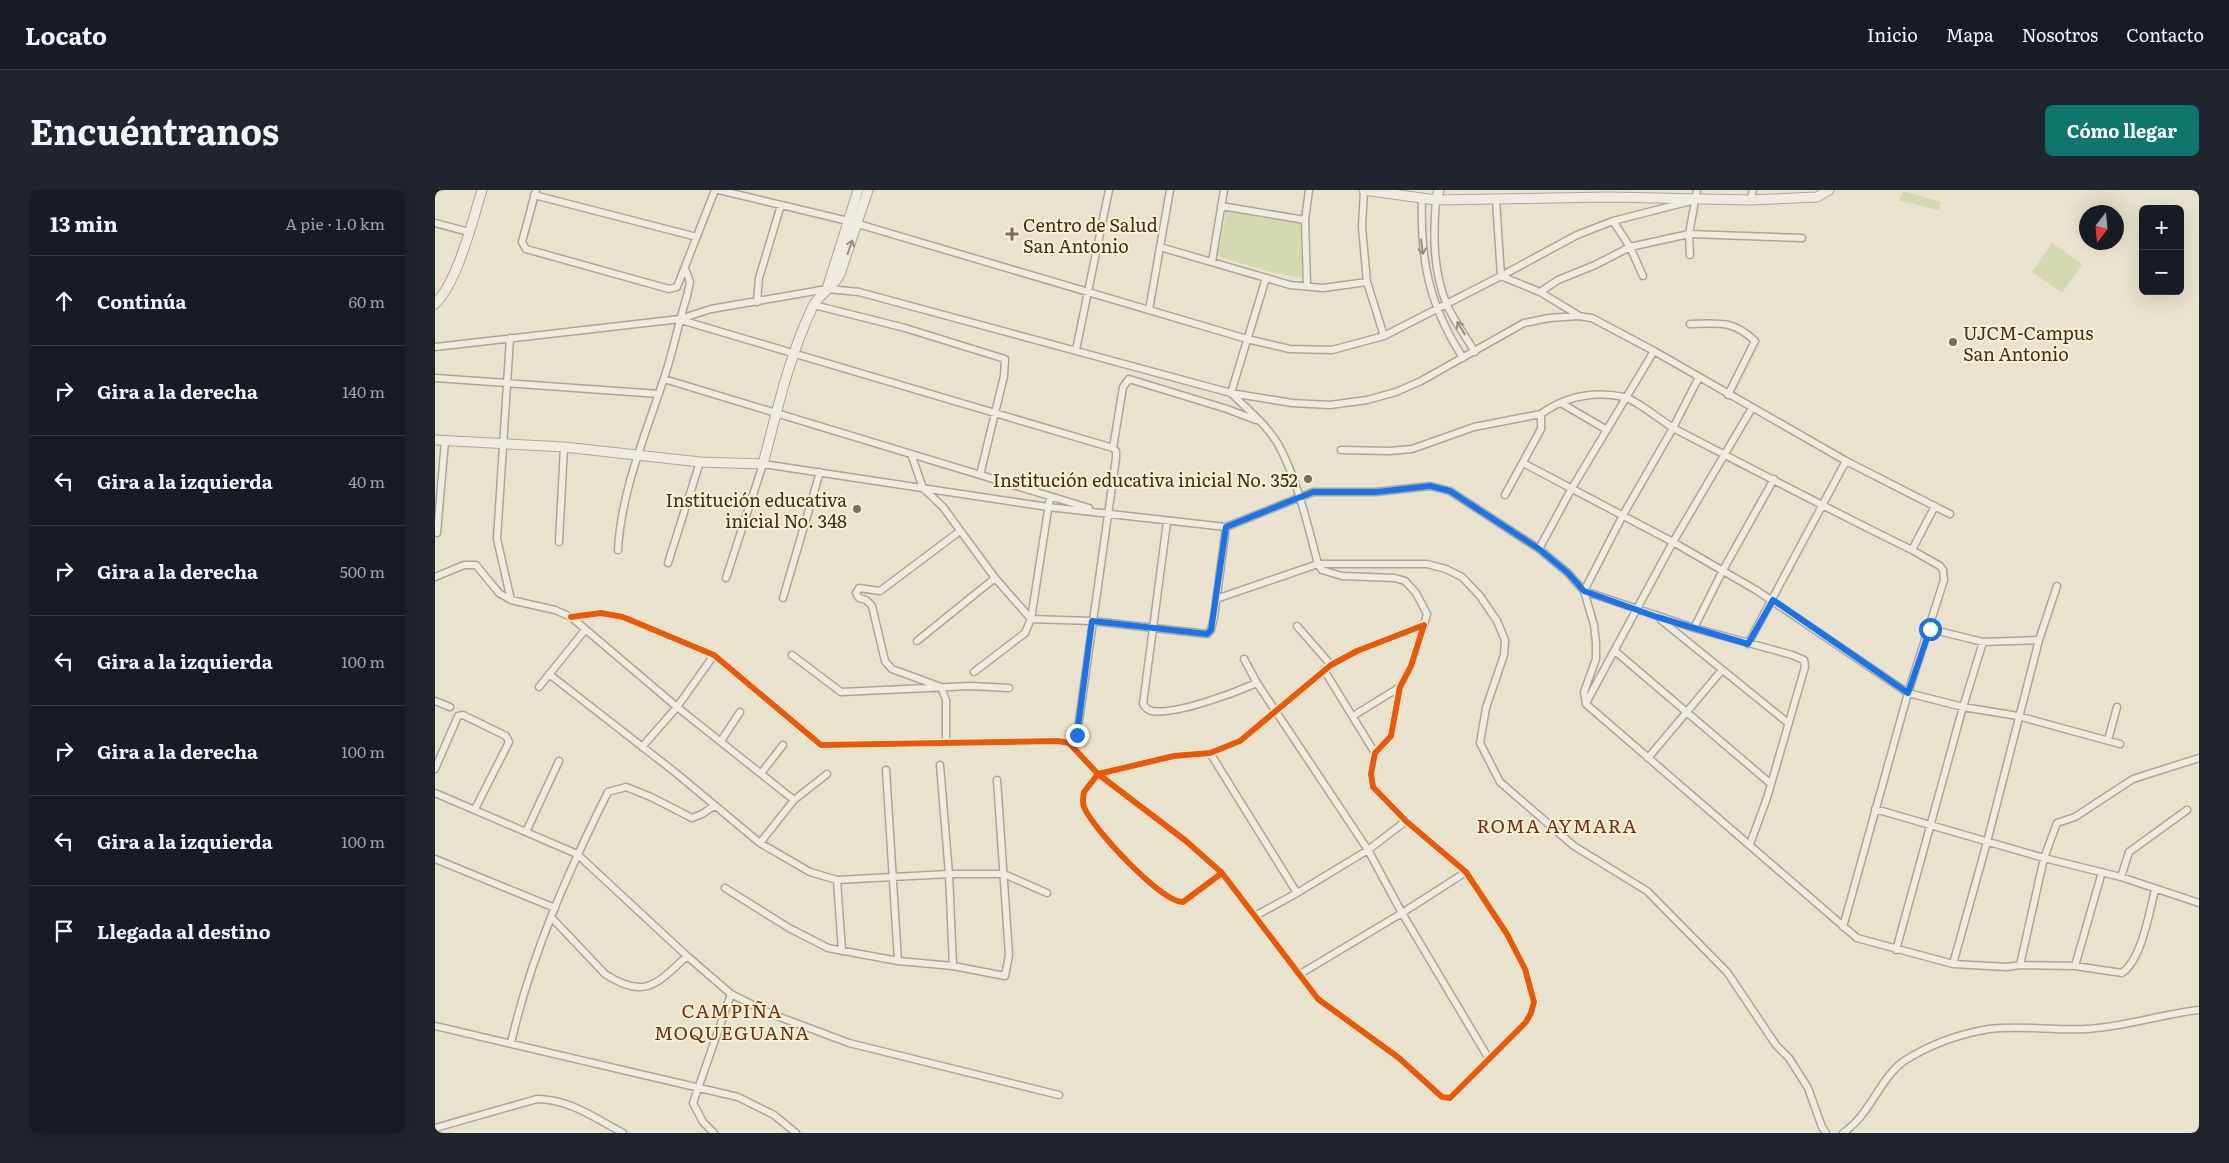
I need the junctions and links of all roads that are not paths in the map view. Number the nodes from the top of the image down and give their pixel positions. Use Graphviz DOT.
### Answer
graph roads {
  1 [pos="482,190"];
  2 [pos="717,190"];
  3 [pos="858,190"];
  4 [pos="868,190"];
  5 [pos="1109,190"];
  6 [pos="1169,190"];
  7 [pos="1224,190"];
  8 [pos="1309,190"];
  9 [pos="1364,190"];
  10 [pos="1439,190"];
  11 [pos="1697,190"];
  12 [pos="1753,190"];
  13 [pos="535,192"];
  14 [pos="1827,192"];
  15 [pos="1609,193"];
  16 [pos="1423,194"];
  17 [pos="1540,195"];
  18 [pos="1436,200"];
  19 [pos="1496,200"];
  20 [pos="1695,200"];
  21 [pos="1750,200"];
  22 [pos="781,205"];
  23 [pos="1221,206"];
  24 [pos="1305,220"];
  25 [pos="848,221"];
  26 [pos="1613,221"];
  27 [pos="435,223"];
  28 [pos="858,224"];
  29 [pos="469,232"];
  30 [pos="1689,234"];
  31 [pos="697,237"];
  32 [pos="1802,238"];
  33 [pos="1159,247"];
  34 [pos="1630,247"];
  35 [pos="1690,255"];
  36 [pos="1213,262"];
  37 [pos="685,268"];
  38 [pos="1501,276"];
  39 [pos="1643,276"];
  40 [pos="1266,278"];
  41 [pos="1367,282"];
  42 [pos="1307,286"];
  43 [pos="827,289"];
  44 [pos="1087,292"];
  45 [pos="1540,292"];
  46 [pos="757,302"];
  47 [pos="435,304"];
  48 [pos="1447,304"];
  49 [pos="814,305"];
  50 [pos="1149,310"];
  51 [pos="1437,310"];
  52 [pos="1578,316"];
  53 [pos="680,319"];
  54 [pos="1690,324"];
  55 [pos="1383,336"];
  56 [pos="510,338"];
  57 [pos="1247,339"];
  58 [pos="435,347"];
  59 [pos="1076,350"];
  60 [pos="1654,350"];
  61 [pos="1475,352"];
  62 [pos="794,354"];
  63 [pos="1463,358"];
  64 [pos="1699,377"];
  65 [pos="435,378"];
  66 [pos="664,379"];
  67 [pos="508,382"];
  68 [pos="1231,393"];
  69 [pos="659,394"];
  70 [pos="1729,395"];
  71 [pos="1626,397"];
  72 [pos="1561,403"];
  73 [pos="1752,408"];
  74 [pos="996,413"];
  75 [pos="776,414"];
  76 [pos="1541,414"];
  77 [pos="1260,421"];
  78 [pos="1673,428"];
  79 [pos="1607,430"];
  80 [pos="435,440"];
  81 [pos="445,441"];
  82 [pos="504,444"];
  83 [pos="564,447"];
  84 [pos="1113,448"];
  85 [pos="1341,450"];
  86 [pos="911,454"];
  87 [pos="1725,454"];
  88 [pos="637,457"];
  89 [pos="1846,461"];
  90 [pos="700,462"];
  91 [pos="1523,463"];
  92 [pos="763,464"];
  93 [pos="820,472"];
  94 [pos="980,474"];
  95 [pos="1774,479"];
  96 [pos="923,488"];
  97 [pos="1572,488"];
  98 [pos="1505,495"];
  99 [pos="1301,496"];
  100 [pos="1050,497"];
  101 [pos="1048,506"];
  102 [pos="1935,506"];
  103 [pos="1823,507"];
  104 [pos="1107,513"];
  105 [pos="1950,514"];
  106 [pos="1623,515"];
  107 [pos="1167,522"];
  108 [pos="1226,527"];
  109 [pos="960,531"];
  110 [pos="437,533"];
  111 [pos="559,542"];
  112 [pos="1673,542"];
  113 [pos="1539,549"];
  114 [pos="618,550"];
  115 [pos="1912,550"];
  116 [pos="668,563"];
  117 [pos="1318,564"];
  118 [pos="1723,570"];
  119 [pos="435,577"];
  120 [pos="726,578"];
  121 [pos="995,578"];
  122 [pos="2057,586"];
  123 [pos="1584,591"];
  124 [pos="783,598"];
  125 [pos="1216,599"];
  126 [pos="511,600"];
  127 [pos="1773,600"];
  128 [pos="1637,610"];
  129 [pos="571,617"];
  130 [pos="1657,617"];
  131 [pos="1031,619"];
  132 [pos="1092,621"];
  133 [pos="1424,625"];
  134 [pos="1297,626"];
  135 [pos="1153,627"];
  136 [pos="1694,628"];
  137 [pos="1930,629"];
  138 [pos="585,630"];
  139 [pos="2039,640"];
  140 [pos="917,642"];
  141 [pos="1983,642"];
  142 [pos="1748,644"];
  143 [pos="1615,651"];
  144 [pos="715,655"];
  145 [pos="792,655"];
  146 [pos="1244,659"];
  147 [pos="1331,665"];
  148 [pos="1324,670"];
  149 [pos="1722,670"];
  150 [pos="974,672"];
  151 [pos="549,674"];
  152 [pos="1257,683"];
  153 [pos="539,687"];
  154 [pos="941,688"];
  155 [pos="1009,688"];
  156 [pos="1400,688"];
  157 [pos="1908,693"];
  158 [pos="435,701"];
  159 [pos="1586,704"];
  160 [pos="450,707"];
  161 [pos="677,707"];
  162 [pos="2117,707"];
  163 [pos="1963,708"];
  164 [pos="1276,710"];
  165 [pos="740,712"];
  166 [pos="1686,713"];
  167 [pos="1353,716"];
  168 [pos="2018,716"];
  169 [pos="1788,723"];
  170 [pos="2108,740"];
  171 [pos="721,741"];
  172 [pos="946,742"];
  173 [pos="1069,742"];
  174 [pos="2120,744"];
  175 [pos="783,745"];
  176 [pos="642,747"];
  177 [pos="1210,753"];
  178 [pos="1375,753"];
  179 [pos="1648,758"];
  180 [pos="2199,758"];
  181 [pos="559,762"];
  182 [pos="940,765"];
  183 [pos="435,769"];
  184 [pos="886,770"];
  185 [pos="762,772"];
  186 [pos="827,774"];
  187 [pos="1098,774"];
  188 [pos="997,780"];
  189 [pos="1771,784"];
  190 [pos="435,792"];
  191 [pos="794,800"];
  192 [pos="714,806"];
  193 [pos="475,809"];
  194 [pos="1875,809"];
  195 [pos="2187,810"];
  196 [pos="1406,821"];
  197 [pos="1931,826"];
  198 [pos="526,832"];
  199 [pos="1987,842"];
  200 [pos="760,843"];
  201 [pos="1750,844"];
  202 [pos="1368,850"];
  203 [pos="577,854"];
  204 [pos="435,858"];
  205 [pos="2044,858"];
  206 [pos="1466,872"];
  207 [pos="2102,872"];
  208 [pos="1222,873"];
  209 [pos="949,874"];
  210 [pos="1004,874"];
  211 [pos="2121,877"];
  212 [pos="893,878"];
  213 [pos="837,880"];
  214 [pos="725,888"];
  215 [pos="2155,890"];
  216 [pos="1047,893"];
  217 [pos="1297,893"];
  218 [pos="2199,903"];
  219 [pos="555,908"];
  220 [pos="1402,914"];
  221 [pos="1255,916"];
  222 [pos="551,917"];
  223 [pos="1843,927"];
  224 [pos="1896,950"];
  225 [pos="841,951"];
  226 [pos="687,956"];
  227 [pos="899,961"];
  228 [pos="1953,964"];
  229 [pos="2020,965"];
  230 [pos="953,966"];
  231 [pos="2075,966"];
  232 [pos="1300,974"];
  233 [pos="731,994"];
  234 [pos="2199,1010"];
  235 [pos="435,1026"];
  236 [pos="511,1043"];
  237 [pos="1489,1060"];
  238 [pos="698,1087"];
  239 [pos="1059,1095"];
  240 [pos="435,1128"];
  241 [pos="623,1133"];
  242 [pos="714,1133"];
  243 [pos="796,1133"];
  244 [pos="1827,1133"];
  245 [pos="1843,1133"];
  1 -- 29 [label="street"];
  2 -- 22 [label="street"];
  2 -- 31 [label="street"];
  3 -- 25 [label="street"];
  4 -- 28 [label="street"];
  5 -- 44 [label="street"];
  6 -- 33 [label="street"];
  7 -- 23 [label="street"];
  8 -- 24 [label="street"];
  9 -- 16 [label="street"];
  9 -- 41 [label="street"];
  10 -- 18 [label="street"];
  11 -- 20 [label="street"];
  12 -- 21 [label="street"];
  13 -- 31 [label="street"];
  13 -- 37 [label="street"];
  14 -- 21 [label="street"];
  15 -- 17 [label="street"];
  15 -- 20 [label="street"];
  16 -- 18 [label="street"];
  16 -- 51 [label="street, one-way"];
  17 -- 19 [label="street"];
  18 -- 19 [label="street"];
  18 -- 48 [label="street"];
  19 -- 38 [label="street"];
  20 -- 21 [label="street"];
  20 -- 26 [label="street"];
  20 -- 30 [label="street"];
  22 -- 25 [label="street"];
  22 -- 46 [label="street"];
  23 -- 24 [label="street"];
  23 -- 36 [label="street"];
  24 -- 42 [label="street"];
  25 -- 28 [label="street"];
  25 -- 43 [label="street"];
  26 -- 34 [label="street"];
  26 -- 38 [label="street"];
  27 -- 29 [label="street"];
  43 -- 28 [label="street, one-way"];
  28 -- 44 [label="street"];
  29 -- 47 [label="street"];
  30 -- 32 [label="street"];
  30 -- 34 [label="street"];
  30 -- 35 [label="street"];
  31 -- 37 [label="street"];
  33 -- 36 [label="street"];
  33 -- 50 [label="street"];
  34 -- 39 [label="street"];
  34 -- 45 [label="street"];
  36 -- 40 [label="street"];
  37 -- 53 [label="street"];
  38 -- 45 [label="street"];
  38 -- 48 [label="street"];
  40 -- 42 [label="street"];
  40 -- 57 [label="street"];
  41 -- 42 [label="street"];
  41 -- 55 [label="street"];
  43 -- 46 [label="street"];
  43 -- 49 [label="street"];
  43 -- 59 [label="street"];
  44 -- 50 [label="street"];
  44 -- 59 [label="street"];
  45 -- 52 [label="street"];
  46 -- 53 [label="street"];
  48 -- 51 [label="street"];
  61 -- 48 [label="street, one-way"];
  49 -- 62 [label="street"];
  49 -- 74 [label="street"];
  50 -- 57 [label="street"];
  51 -- 55 [label="street"];
  51 -- 63 [label="street"];
  52 -- 60 [label="street"];
  52 -- 61 [label="street"];
  53 -- 56 [label="street"];
  53 -- 62 [label="street"];
  53 -- 66 [label="street"];
  54 -- 70 [label="street"];
  55 -- 57 [label="street"];
  56 -- 58 [label="street"];
  56 -- 67 [label="street"];
  57 -- 68 [label="street"];
  59 -- 68 [label="street"];
  60 -- 64 [label="street"];
  60 -- 71 [label="street"];
  61 -- 63 [label="street"];
  62 -- 74 [label="street"];
  62 -- 75 [label="street"];
  63 -- 68 [label="street"];
  64 -- 70 [label="street"];
  64 -- 78 [label="street"];
  65 -- 67 [label="street"];
  66 -- 69 [label="street"];
  66 -- 75 [label="street"];
  67 -- 69 [label="street"];
  67 -- 82 [label="street"];
  68 -- 77 [label="street"];
  69 -- 88 [label="street"];
  70 -- 73 [label="street"];
  71 -- 72 [label="street"];
  71 -- 78 [label="street"];
  71 -- 79 [label="street"];
  72 -- 76 [label="street"];
  72 -- 79 [label="street"];
  73 -- 87 [label="street"];
  73 -- 89 [label="street"];
  74 -- 84 [label="street"];
  74 -- 94 [label="street"];
  75 -- 86 [label="street"];
  75 -- 92 [label="street"];
  76 -- 85 [label="street"];
  76 -- 91 [label="street"];
  77 -- 84 [label="street"];
  77 -- 99 [label="street"];
  78 -- 87 [label="street"];
  78 -- 106 [label="street"];
  79 -- 97 [label="street"];
  80 -- 81 [label="street"];
  81 -- 82 [label="street"];
  81 -- 110 [label="street"];
  82 -- 83 [label="street"];
  82 -- 126 [label="street"];
  83 -- 88 [label="street"];
  83 -- 111 [label="street"];
  84 -- 104 [label="street"];
  86 -- 94 [label="street"];
  86 -- 96 [label="street"];
  87 -- 95 [label="street"];
  87 -- 112 [label="street"];
  88 -- 90 [label="street"];
  88 -- 114 [label="street"];
  89 -- 102 [label="street"];
  89 -- 103 [label="street"];
  90 -- 92 [label="street"];
  90 -- 116 [label="street"];
  91 -- 97 [label="street"];
  91 -- 98 [label="street"];
  92 -- 93 [label="street"];
  92 -- 120 [label="street"];
  93 -- 96 [label="street"];
  93 -- 124 [label="street"];
  94 -- 100 [label="street"];
  95 -- 103 [label="street"];
  95 -- 118 [label="street"];
  96 -- 101 [label="street"];
  96 -- 109 [label="street"];
  97 -- 106 [label="street"];
  97 -- 113 [label="street"];
  99 -- 108 [label="street"];
  99 -- 113 [label="street"];
  99 -- 117 [label="street"];
  100 -- 101 [label="street"];
  100 -- 104 [label="street"];
  101 -- 104 [label="street"];
  101 -- 131 [label="street"];
  102 -- 105 [label="street"];
  102 -- 115 [label="street"];
  103 -- 115 [label="street"];
  103 -- 127 [label="street"];
  104 -- 107 [label="street"];
  104 -- 132 [label="street"];
  106 -- 112 [label="street"];
  106 -- 123 [label="street"];
  107 -- 108 [label="street"];
  107 -- 135 [label="street"];
  108 -- 125 [label="street"];
  109 -- 121 [label="street"];
  109 -- 154 [label="street"];
  112 -- 118 [label="street"];
  112 -- 128 [label="street"];
  113 -- 123 [label="street"];
  115 -- 137 [label="street"];
  117 -- 125 [label="street"];
  117 -- 133 [label="street"];
  117 -- 244 [label="street"];
  118 -- 127 [label="street"];
  118 -- 136 [label="street"];
  119 -- 126 [label="street"];
  121 -- 131 [label="street"];
  121 -- 140 [label="street"];
  122 -- 139 [label="street"];
  123 -- 128 [label="street"];
  123 -- 159 [label="street"];
  125 -- 135 [label="street"];
  126 -- 129 [label="street"];
  127 -- 142 [label="street"];
  127 -- 157 [label="street"];
  128 -- 130 [label="street"];
  128 -- 143 [label="street"];
  129 -- 138 [label="street"];
  129 -- 144 [label="street"];
  130 -- 136 [label="street"];
  130 -- 149 [label="street"];
  131 -- 132 [label="street"];
  131 -- 150 [label="street"];
  132 -- 135 [label="street"];
  132 -- 173 [label="street"];
  133 -- 147 [label="street"];
  133 -- 156 [label="street"];
  134 -- 147 [label="street"];
  135 -- 152 [label="street"];
  136 -- 142 [label="street"];
  137 -- 141 [label="street"];
  137 -- 157 [label="street"];
  138 -- 151 [label="street"];
  138 -- 161 [label="street"];
  139 -- 141 [label="street"];
  139 -- 168 [label="street"];
  141 -- 163 [label="street"];
  142 -- 169 [label="street"];
  143 -- 159 [label="street"];
  143 -- 166 [label="street"];
  144 -- 161 [label="street"];
  144 -- 172 [label="street"];
  145 -- 154 [label="street"];
  146 -- 152 [label="street"];
  147 -- 148 [label="street"];
  148 -- 164 [label="street"];
  148 -- 167 [label="street"];
  149 -- 166 [label="street"];
  149 -- 169 [label="street"];
  151 -- 153 [label="street"];
  151 -- 176 [label="street"];
  152 -- 164 [label="street"];
  154 -- 155 [label="street"];
  154 -- 172 [label="street"];
  156 -- 167 [label="street"];
  156 -- 178 [label="street"];
  157 -- 163 [label="street"];
  157 -- 194 [label="street"];
  158 -- 160 [label="street"];
  159 -- 179 [label="street"];
  161 -- 171 [label="street"];
  161 -- 176 [label="street"];
  162 -- 170 [label="street"];
  163 -- 168 [label="street"];
  163 -- 197 [label="street"];
  164 -- 177 [label="street"];
  164 -- 202 [label="street"];
  165 -- 171 [label="street"];
  166 -- 179 [label="street"];
  166 -- 189 [label="street"];
  167 -- 178 [label="street"];
  168 -- 170 [label="street"];
  168 -- 199 [label="street"];
  169 -- 189 [label="street"];
  170 -- 174 [label="street"];
  171 -- 185 [label="street"];
  172 -- 173 [label="street"];
  173 -- 187 [label="street"];
  175 -- 185 [label="street"];
  176 -- 192 [label="street"];
  177 -- 187 [label="street"];
  177 -- 217 [label="street"];
  178 -- 196 [label="street"];
  179 -- 201 [label="street"];
  180 -- 205 [label="street"];
  181 -- 198 [label="street"];
  182 -- 209 [label="street"];
  183 -- 193 [label="street"];
  184 -- 212 [label="street"];
  185 -- 191 [label="street"];
  186 -- 191 [label="street"];
  187 -- 208 [label="street"];
  187 -- 208 [label="street"];
  188 -- 210 [label="street"];
  189 -- 201 [label="street"];
  190 -- 193 [label="street"];
  191 -- 200 [label="street"];
  192 -- 200 [label="street"];
  192 -- 203 [label="street"];
  193 -- 198 [label="street"];
  194 -- 197 [label="street"];
  194 -- 223 [label="street"];
  195 -- 211 [label="street"];
  196 -- 202 [label="street"];
  196 -- 206 [label="street"];
  197 -- 199 [label="street"];
  197 -- 224 [label="street"];
  198 -- 203 [label="street"];
  199 -- 205 [label="street"];
  199 -- 228 [label="street"];
  200 -- 213 [label="street"];
  201 -- 223 [label="street"];
  202 -- 217 [label="street"];
  202 -- 220 [label="street"];
  203 -- 219 [label="street"];
  203 -- 226 [label="street"];
  204 -- 219 [label="street"];
  205 -- 207 [label="street"];
  205 -- 229 [label="street"];
  206 -- 220 [label="street"];
  206 -- 237 [label="street"];
  207 -- 211 [label="street"];
  207 -- 231 [label="street"];
  208 -- 221 [label="street"];
  209 -- 210 [label="street"];
  209 -- 212 [label="street"];
  209 -- 230 [label="street"];
  210 -- 216 [label="street"];
  210 -- 230 [label="street"];
  211 -- 215 [label="street"];
  212 -- 213 [label="street"];
  212 -- 227 [label="street"];
  213 -- 225 [label="street"];
  214 -- 225 [label="street"];
  215 -- 218 [label="street"];
  215 -- 231 [label="street"];
  217 -- 221 [label="street"];
  219 -- 222 [label="street"];
  220 -- 232 [label="street"];
  220 -- 237 [label="street"];
  221 -- 232 [label="street"];
  222 -- 226 [label="street"];
  222 -- 236 [label="street"];
  223 -- 224 [label="street"];
  224 -- 228 [label="street"];
  225 -- 227 [label="street"];
  226 -- 233 [label="street"];
  227 -- 230 [label="street"];
  228 -- 229 [label="street"];
  229 -- 231 [label="street"];
  232 -- 237 [label="street"];
  233 -- 238 [label="street"];
  233 -- 239 [label="street"];
  234 -- 245 [label="street"];
  235 -- 236 [label="street"];
  236 -- 238 [label="street"];
  238 -- 242 [label="street"];
  238 -- 243 [label="street"];
  240 -- 241 [label="street"];
}
